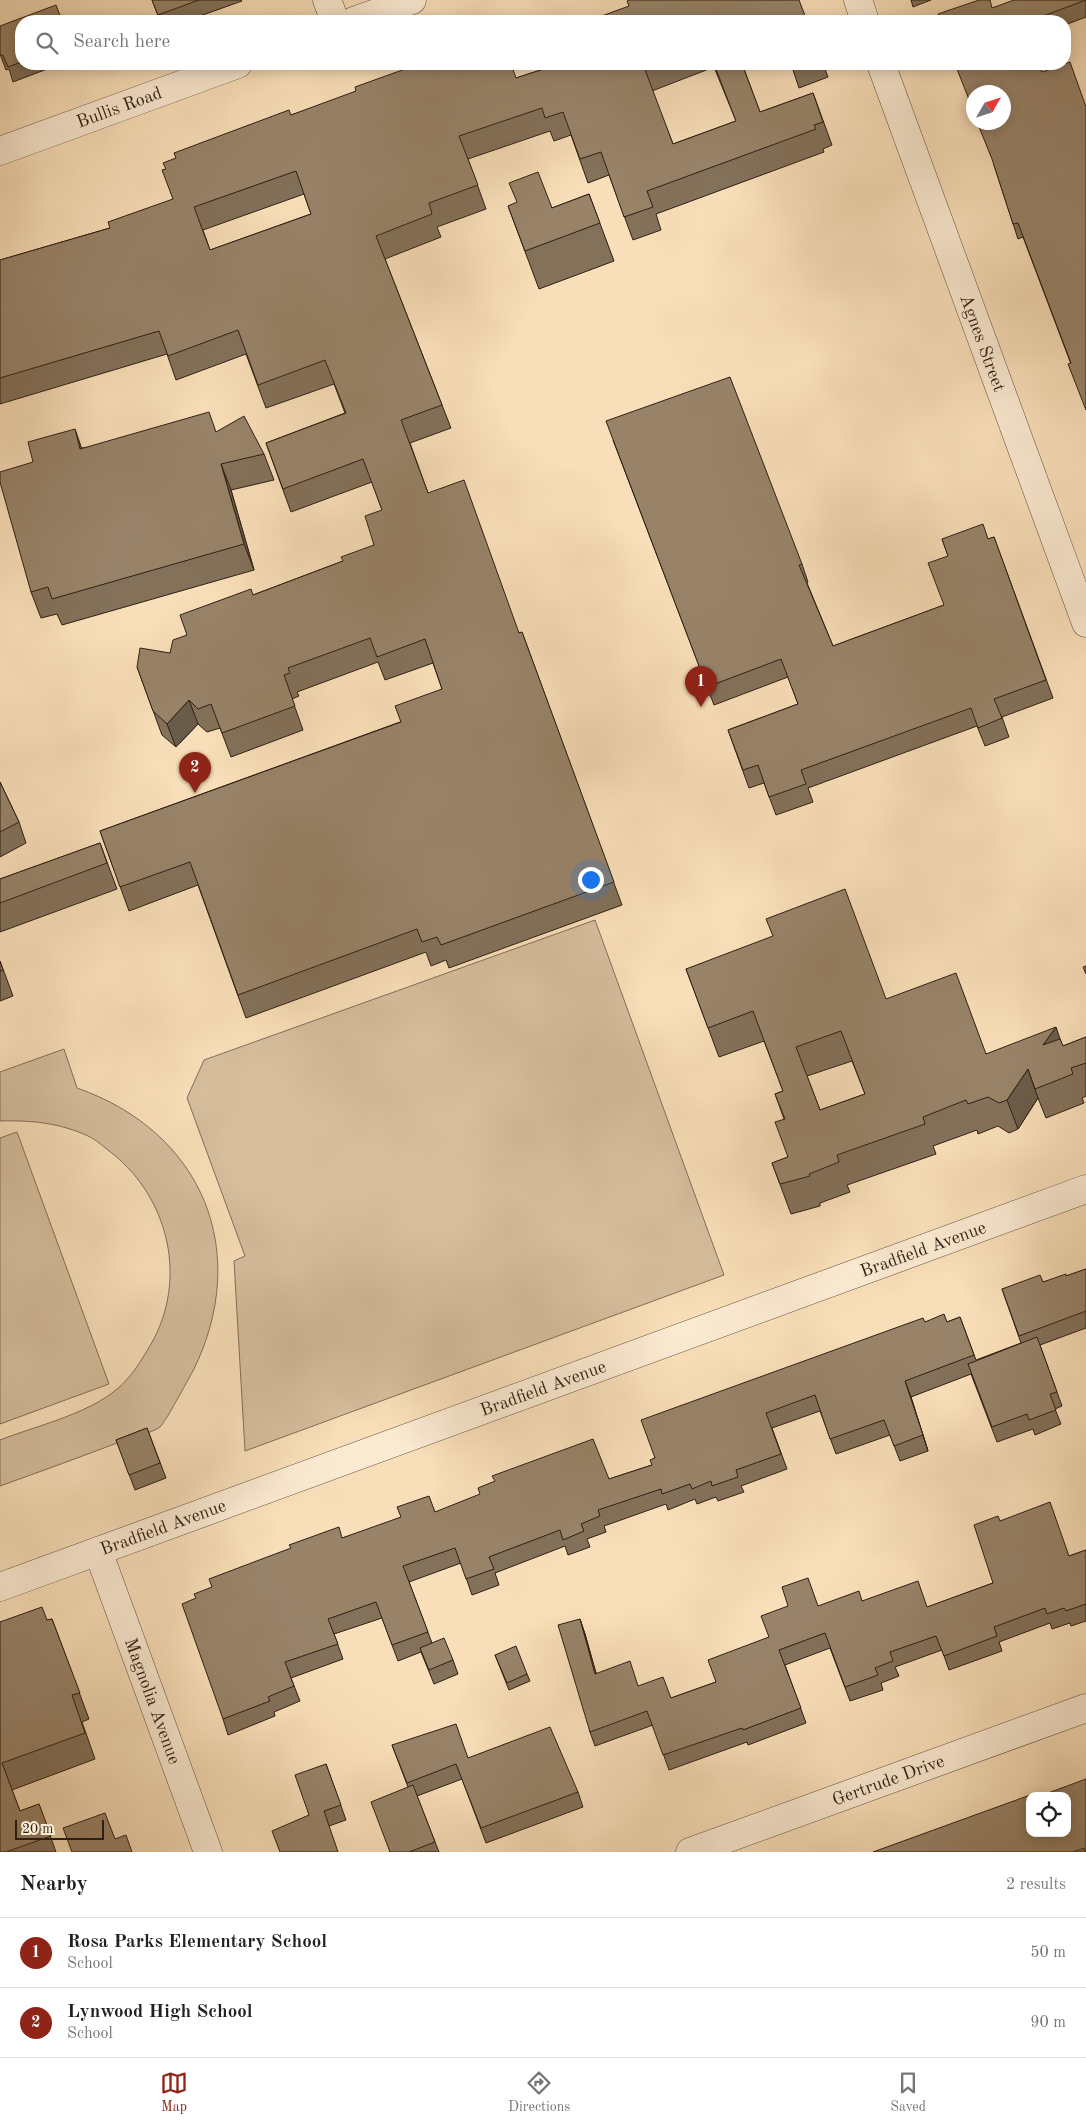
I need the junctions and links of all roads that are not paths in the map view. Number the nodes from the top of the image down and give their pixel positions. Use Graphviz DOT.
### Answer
graph roads {
  1 [pos="327,0"];
  2 [pos="412,0"];
  3 [pos="858,0"];
  4 [pos="333,15"];
  5 [pos="371,15"];
  6 [pos="864,15"];
  7 [pos="222,70"];
  8 [pos="883,70"];
  9 [pos="0,151"];
  10 [pos="1086,623"];
  11 [pos="1086,1189"];
  12 [pos="98,1551"];
  13 [pos="0,1587"];
  14 [pos="1086,1708"];
  15 [pos="208,1852"];
  16 [pos="690,1852"];
  1 -- 4 [label="street"];
  2 -- 5 [label="street"];
  3 -- 6 [label="street"];
  7 -- 9 [label="street, Bullis Road"];
  8 -- 10 [label="street, Agnes Street"];
  11 -- 12 [label="street, Bradfield Avenue"];
  12 -- 13 [label="street, Bradfield Avenue"];
  12 -- 15 [label="street, Magnolia Avenue"];
  14 -- 16 [label="street, Gertrude Drive"];
}
